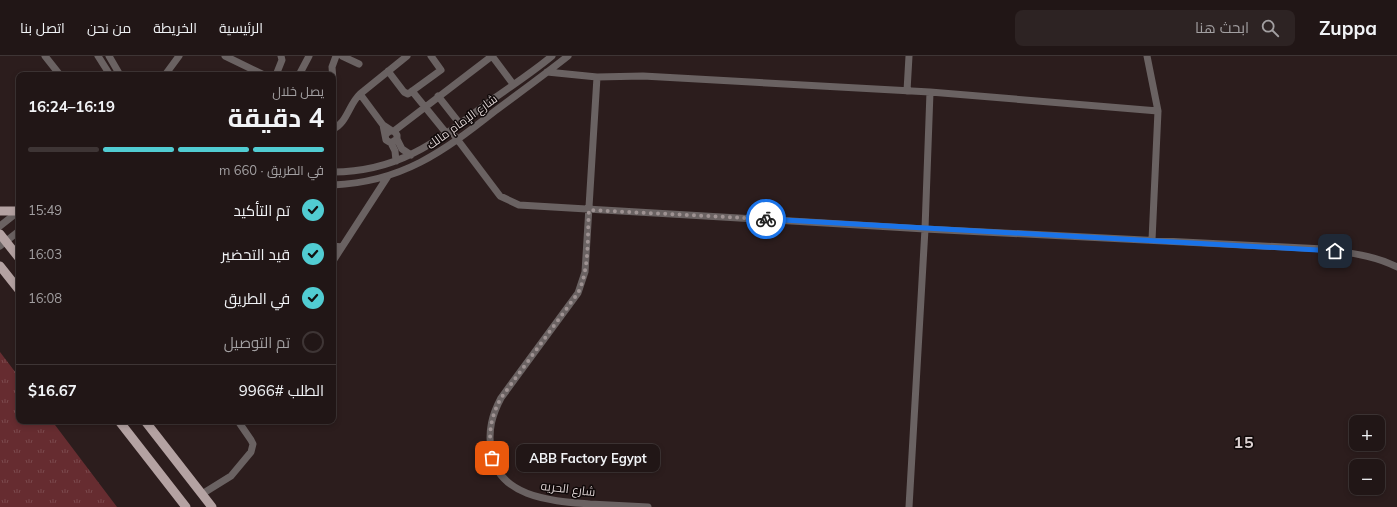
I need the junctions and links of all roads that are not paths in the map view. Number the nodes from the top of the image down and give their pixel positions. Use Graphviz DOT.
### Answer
graph roads {
  1 [pos="45,56"];
  2 [pos="98,56"];
  3 [pos="109,56"];
  4 [pos="179,56"];
  5 [pos="225,56"];
  6 [pos="281,56"];
  7 [pos="310,56"];
  8 [pos="336,56"];
  9 [pos="342,56"];
  10 [pos="407,56"];
  11 [pos="442,56"];
  12 [pos="492,56"];
  13 [pos="539,56"];
  14 [pos="552,56"];
  15 [pos="568,56"];
  16 [pos="909,56"];
  17 [pos="1147,56"];
  18 [pos="433,59"];
  19 [pos="544,62"];
  20 [pos="359,64"];
  21 [pos="388,71"];
  22 [pos="58,72"];
  23 [pos="107,72"];
  24 [pos="118,72"];
  25 [pos="167,72"];
  26 [pos="258,72"];
  27 [pos="277,72"];
  28 [pos="301,72"];
  29 [pos="332,72"];
  30 [pos="548,72"];
  31 [pos="597,77"];
  32 [pos="522,78"];
  33 [pos="513,84"];
  34 [pos="529,86"];
  35 [pos="412,91"];
  36 [pos="907,91"];
  37 [pos="930,92"];
  38 [pos="360,94"];
  39 [pos="438,96"];
  40 [pos="498,96"];
  41 [pos="505,104"];
  42 [pos="424,107"];
  43 [pos="1158,112"];
  44 [pos="460,124"];
  45 [pos="336,127"];
  46 [pos="390,132"];
  47 [pos="449,132"];
  48 [pos="458,140"];
  49 [pos="394,141"];
  50 [pos="411,155"];
  51 [pos="396,161"];
  52 [pos="336,172"];
  53 [pos="388,176"];
  54 [pos="336,185"];
  55 [pos="589,210"];
  56 [pos="0,211"];
  57 [pos="16,211"];
  58 [pos="16,213"];
  59 [pos="0,226"];
  60 [pos="925,229"];
  61 [pos="16,234"];
  62 [pos="1152,240"];
  63 [pos="2,241"];
  64 [pos="336,247"];
  65 [pos="342,248"];
  66 [pos="16,255"];
  67 [pos="336,257"];
  68 [pos="0,266"];
  69 [pos="1397,267"];
  70 [pos="16,286"];
  71 [pos="122,424"];
  72 [pos="147,424"];
  73 [pos="240,424"];
  74 [pos="202,494"];
  75 [pos="186,507"];
  76 [pos="212,507"];
  77 [pos="648,507"];
  78 [pos="909,507"];
  1 -- 22 [label="street"];
  2 -- 23 [label="street"];
  3 -- 24 [label="street"];
  4 -- 25 [label="street"];
  5 -- 26 [label="street"];
  6 -- 27 [label="street"];
  7 -- 28 [label="street"];
  8 -- 29 [label="street"];
  9 -- 20 [label="street"];
  10 -- 21 [label="street"];
  11 -- 18 [label="street"];
  12 -- 33 [label="street"];
  12 -- 39 [label="street"];
  13 -- 19 [label="street"];
  14 -- 19 [label="street, شارع الإمام مالك"];
  15 -- 30 [label="street, شارع الإمام مالك"];
  16 -- 36 [label="street"];
  17 -- 43 [label="street"];
  18 -- 35 [label="street"];
  19 -- 32 [label="street, شارع الإمام مالك"];
  21 -- 35 [label="street"];
  21 -- 38 [label="street"];
  30 -- 31 [label="street"];
  30 -- 34 [label="street, شارع الإمام مالك"];
  31 -- 36 [label="street"];
  31 -- 55 [label="street, شارع الحريه"];
  32 -- 33 [label="street, شارع الإمام مالك"];
  32 -- 34 [label="street"];
  33 -- 40 [label="street, شارع الإمام مالك"];
  34 -- 41 [label="street, شارع الإمام مالك"];
  35 -- 42 [label="street"];
  36 -- 37 [label="street"];
  37 -- 43 [label="street"];
  37 -- 60 [label="street"];
  38 -- 45 [label="street"];
  38 -- 46 [label="street"];
  39 -- 42 [label="street"];
  39 -- 44 [label="street"];
  40 -- 41 [label="street"];
  40 -- 44 [label="street, شارع الإمام مالك"];
  41 -- 48 [label="street, شارع الإمام مالك"];
  42 -- 46 [label="street"];
  42 -- 47 [label="street"];
  43 -- 62 [label="street"];
  44 -- 47 [label="street, شارع الإمام مالك"];
  46 -- 49 [label="street"];
  46 -- 49 [label="street"];
  47 -- 48 [label="street"];
  47 -- 50 [label="street, شارع الإمام مالك"];
  48 -- 53 [label="street, شارع الإمام مالك"];
  48 -- 55 [label="street"];
  49 -- 50 [label="street"];
  49 -- 51 [label="street"];
  50 -- 51 [label="street, شارع الإمام مالك"];
  51 -- 52 [label="street, شارع الإمام مالك"];
  53 -- 54 [label="street, شارع الإمام مالك"];
  53 -- 65 [label="street"];
  55 -- 60 [label="street"];
  55 -- 77 [label="street, شارع الحريه"];
  56 -- 57 [label="main road"];
  58 -- 59 [label="street"];
  60 -- 62 [label="street"];
  60 -- 78 [label="street"];
  61 -- 63 [label="street"];
  62 -- 69 [label="street"];
  63 -- 66 [label="main road"];
  64 -- 65 [label="street"];
  65 -- 67 [label="street"];
  68 -- 70 [label="main road"];
  71 -- 75 [label="main road"];
  72 -- 74 [label="main road"];
  73 -- 74 [label="street"];
  74 -- 76 [label="main road"];
}
